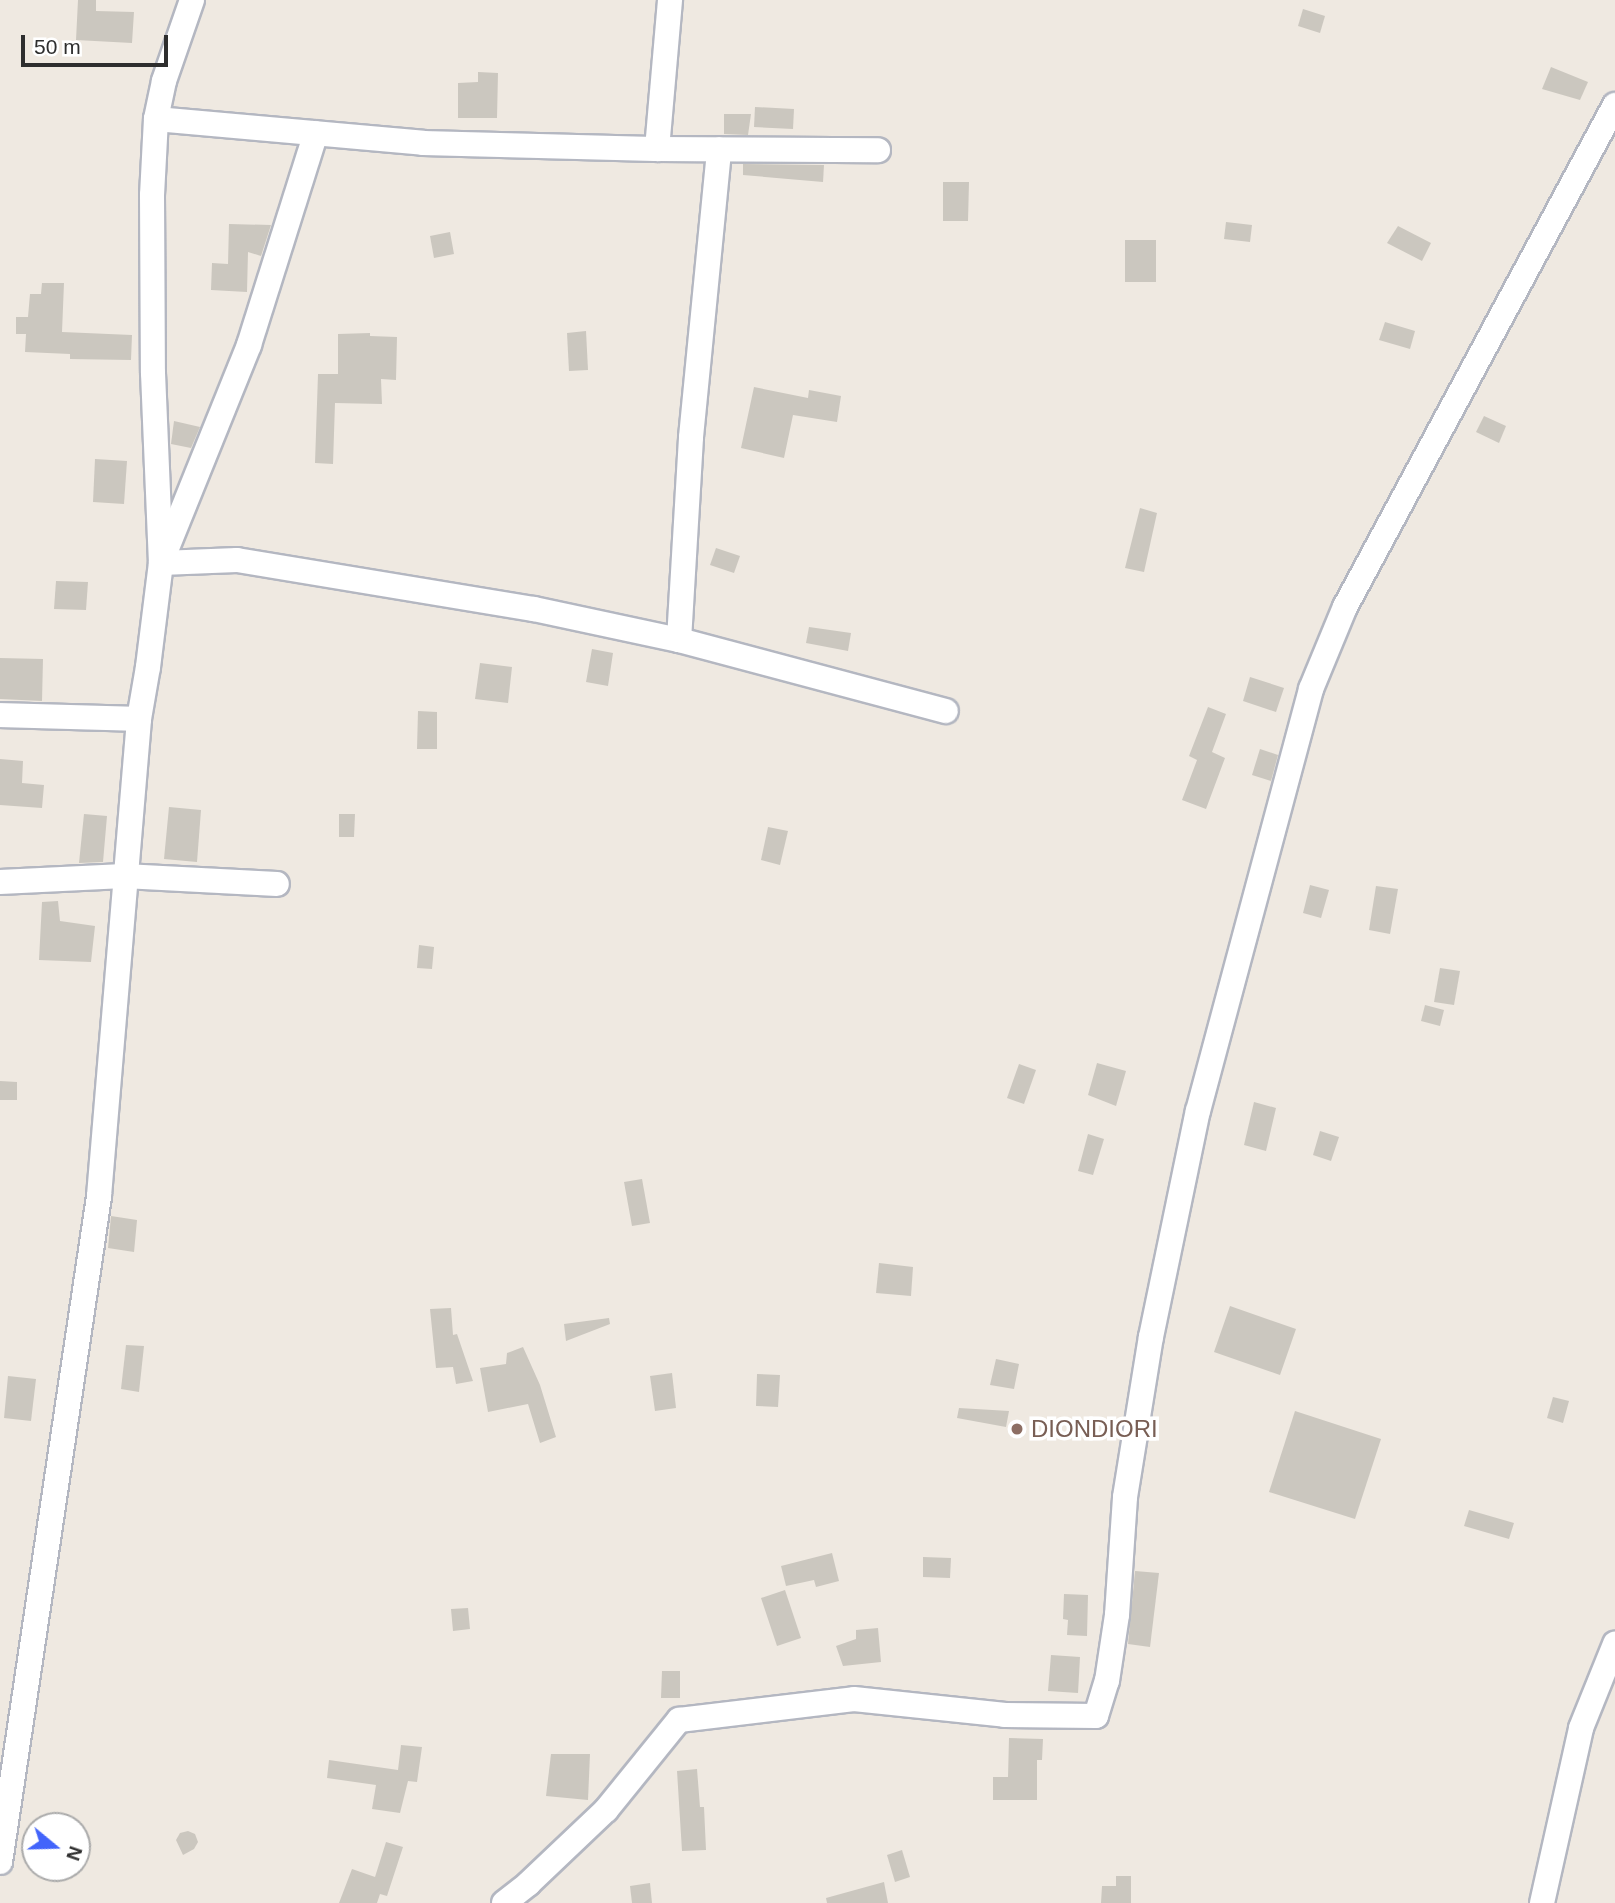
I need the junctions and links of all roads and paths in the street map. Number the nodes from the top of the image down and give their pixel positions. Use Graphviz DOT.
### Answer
graph roads {
  1 [pos="192,0"];
  2 [pos="670,0"];
  3 [pos="1615,106"];
  4 [pos="156,119"];
  5 [pos="316,133"];
  6 [pos="657,149"];
  7 [pos="719,149"];
  8 [pos="878,150"];
  9 [pos="160,563"];
  10 [pos="679,640"];
  11 [pos="946,712"];
  12 [pos="0,715"];
  13 [pos="139,719"];
  14 [pos="124,876"];
  15 [pos="0,882"];
  16 [pos="277,884"];
  17 [pos="1615,1644"];
  18 [pos="0,1862"];
  19 [pos="504,1903"];
  20 [pos="1542,1903"];
  1 -- 4 [label="street"];
  2 -- 6 [label="street"];
  3 -- 19 [label="street"];
  4 -- 5 [label="street"];
  4 -- 9 [label="street"];
  5 -- 6 [label="street"];
  5 -- 9 [label="street"];
  6 -- 7 [label="street"];
  7 -- 8 [label="street"];
  7 -- 10 [label="street"];
  9 -- 10 [label="street"];
  9 -- 13 [label="street"];
  10 -- 11 [label="street"];
  12 -- 13 [label="street"];
  13 -- 14 [label="street"];
  14 -- 15 [label="street"];
  14 -- 16 [label="street"];
  14 -- 18 [label="street"];
  17 -- 20 [label="street"];
}
